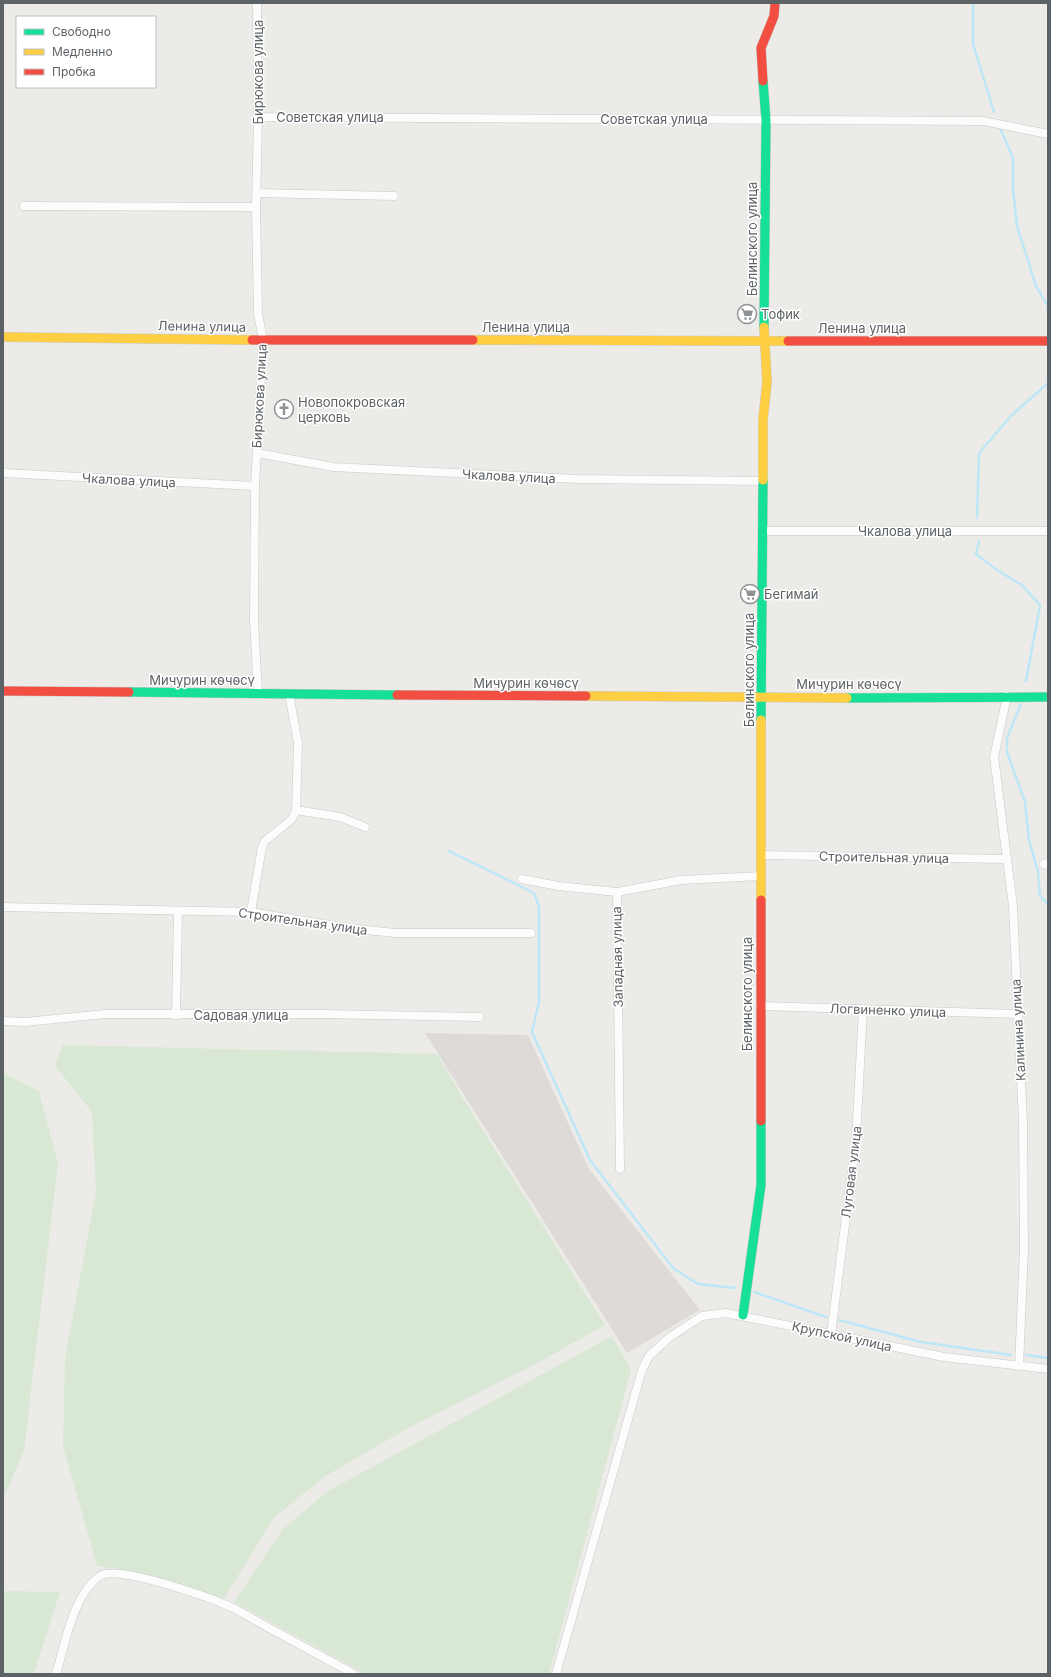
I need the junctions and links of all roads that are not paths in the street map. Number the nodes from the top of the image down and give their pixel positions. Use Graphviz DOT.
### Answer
graph roads {
  1 [pos="257,3"];
  2 [pos="775,3"];
  3 [pos="258,117"];
  4 [pos="766,120"];
  5 [pos="1048,134"];
  6 [pos="256,193"];
  7 [pos="394,196"];
  8 [pos="24,206"];
  9 [pos="256,207"];
  10 [pos="3,337"];
  11 [pos="263,340"];
  12 [pos="764,341"];
  13 [pos="1048,341"];
  14 [pos="257,453"];
  15 [pos="3,473"];
  16 [pos="763,481"];
  17 [pos="255,486"];
  18 [pos="1048,530"];
  19 [pos="763,531"];
  20 [pos="3,691"];
  21 [pos="258,692"];
  22 [pos="289,694"];
  23 [pos="1007,696"];
  24 [pos="762,698"];
  25 [pos="1048,698"];
  26 [pos="296,810"];
  27 [pos="365,827"];
  28 [pos="761,855"];
  29 [pos="1006,860"];
  30 [pos="761,876"];
  31 [pos="522,879"];
  32 [pos="616,892"];
  33 [pos="3,907"];
  34 [pos="178,911"];
  35 [pos="251,912"];
  36 [pos="531,933"];
  37 [pos="760,1006"];
  38 [pos="863,1010"];
  39 [pos="1017,1014"];
  40 [pos="176,1015"];
  41 [pos="479,1017"];
  42 [pos="3,1021"];
  43 [pos="620,1169"];
  44 [pos="742,1315"];
  45 [pos="831,1334"];
  46 [pos="1018,1366"];
  47 [pos="1048,1369"];
  48 [pos="56,1674"];
  49 [pos="354,1674"];
  50 [pos="556,1674"];
  1 -- 3 [label="street, Бирюкова улица"];
  2 -- 4 [label="street, Белинского улица"];
  3 -- 4 [label="street, Советская улица"];
  3 -- 6 [label="street, Бирюкова улица"];
  4 -- 5 [label="street, Советская улица"];
  4 -- 12 [label="street, Белинского улица"];
  6 -- 7 [label="street"];
  6 -- 9 [label="street, Бирюкова улица"];
  8 -- 9 [label="street"];
  9 -- 11 [label="street, Бирюкова улица"];
  10 -- 11 [label="street, Ленина улица"];
  11 -- 12 [label="street, Ленина улица"];
  11 -- 14 [label="street, Бирюкова улица"];
  12 -- 13 [label="street, Ленина улица"];
  12 -- 16 [label="street, Белинского улица"];
  14 -- 16 [label="street, Чкалова улица"];
  14 -- 17 [label="street, Бирюкова улица"];
  15 -- 17 [label="street, Чкалова улица"];
  16 -- 19 [label="street, Белинского улица"];
  17 -- 21 [label="street, Бирюкова улица"];
  18 -- 19 [label="street, Чкалова улица"];
  19 -- 24 [label="street, Белинского улица"];
  20 -- 21 [label="street, Мичурин көчөсү"];
  21 -- 22 [label="street, Мичурин көчөсү"];
  22 -- 24 [label="street, Мичурин көчөсү"];
  22 -- 26 [label="street"];
  23 -- 24 [label="street, Мичурин көчөсү"];
  23 -- 25 [label="street, Мичурин көчөсү"];
  23 -- 29 [label="street, Калинина улица"];
  24 -- 28 [label="street, Белинского улица"];
  26 -- 27 [label="street"];
  26 -- 35 [label="street"];
  28 -- 29 [label="street, Строительная улица"];
  28 -- 30 [label="street, Белинского улица"];
  29 -- 39 [label="street, Калинина улица"];
  30 -- 32 [label="street, Западная улица"];
  30 -- 37 [label="street, Белинского улица"];
  31 -- 32 [label="street"];
  32 -- 43 [label="street, Западная улица"];
  33 -- 34 [label="street, Строительная улица"];
  34 -- 35 [label="street, Строительная улица"];
  34 -- 40 [label="street"];
  35 -- 36 [label="street, Строительная улица"];
  37 -- 38 [label="street, Логвиненко улица"];
  37 -- 44 [label="street, Белинского улица"];
  38 -- 39 [label="street, Логвиненко улица"];
  38 -- 45 [label="street, Луговая улица"];
  39 -- 46 [label="street, Калинина улица"];
  40 -- 41 [label="street, Садовая улица"];
  40 -- 42 [label="street, Садовая улица"];
  44 -- 45 [label="street, Крупской улица"];
  44 -- 50 [label="street, Крупской улица"];
  45 -- 46 [label="street, Крупской улица"];
  46 -- 47 [label="street, Крупской улица"];
  48 -- 49 [label="street"];
}
